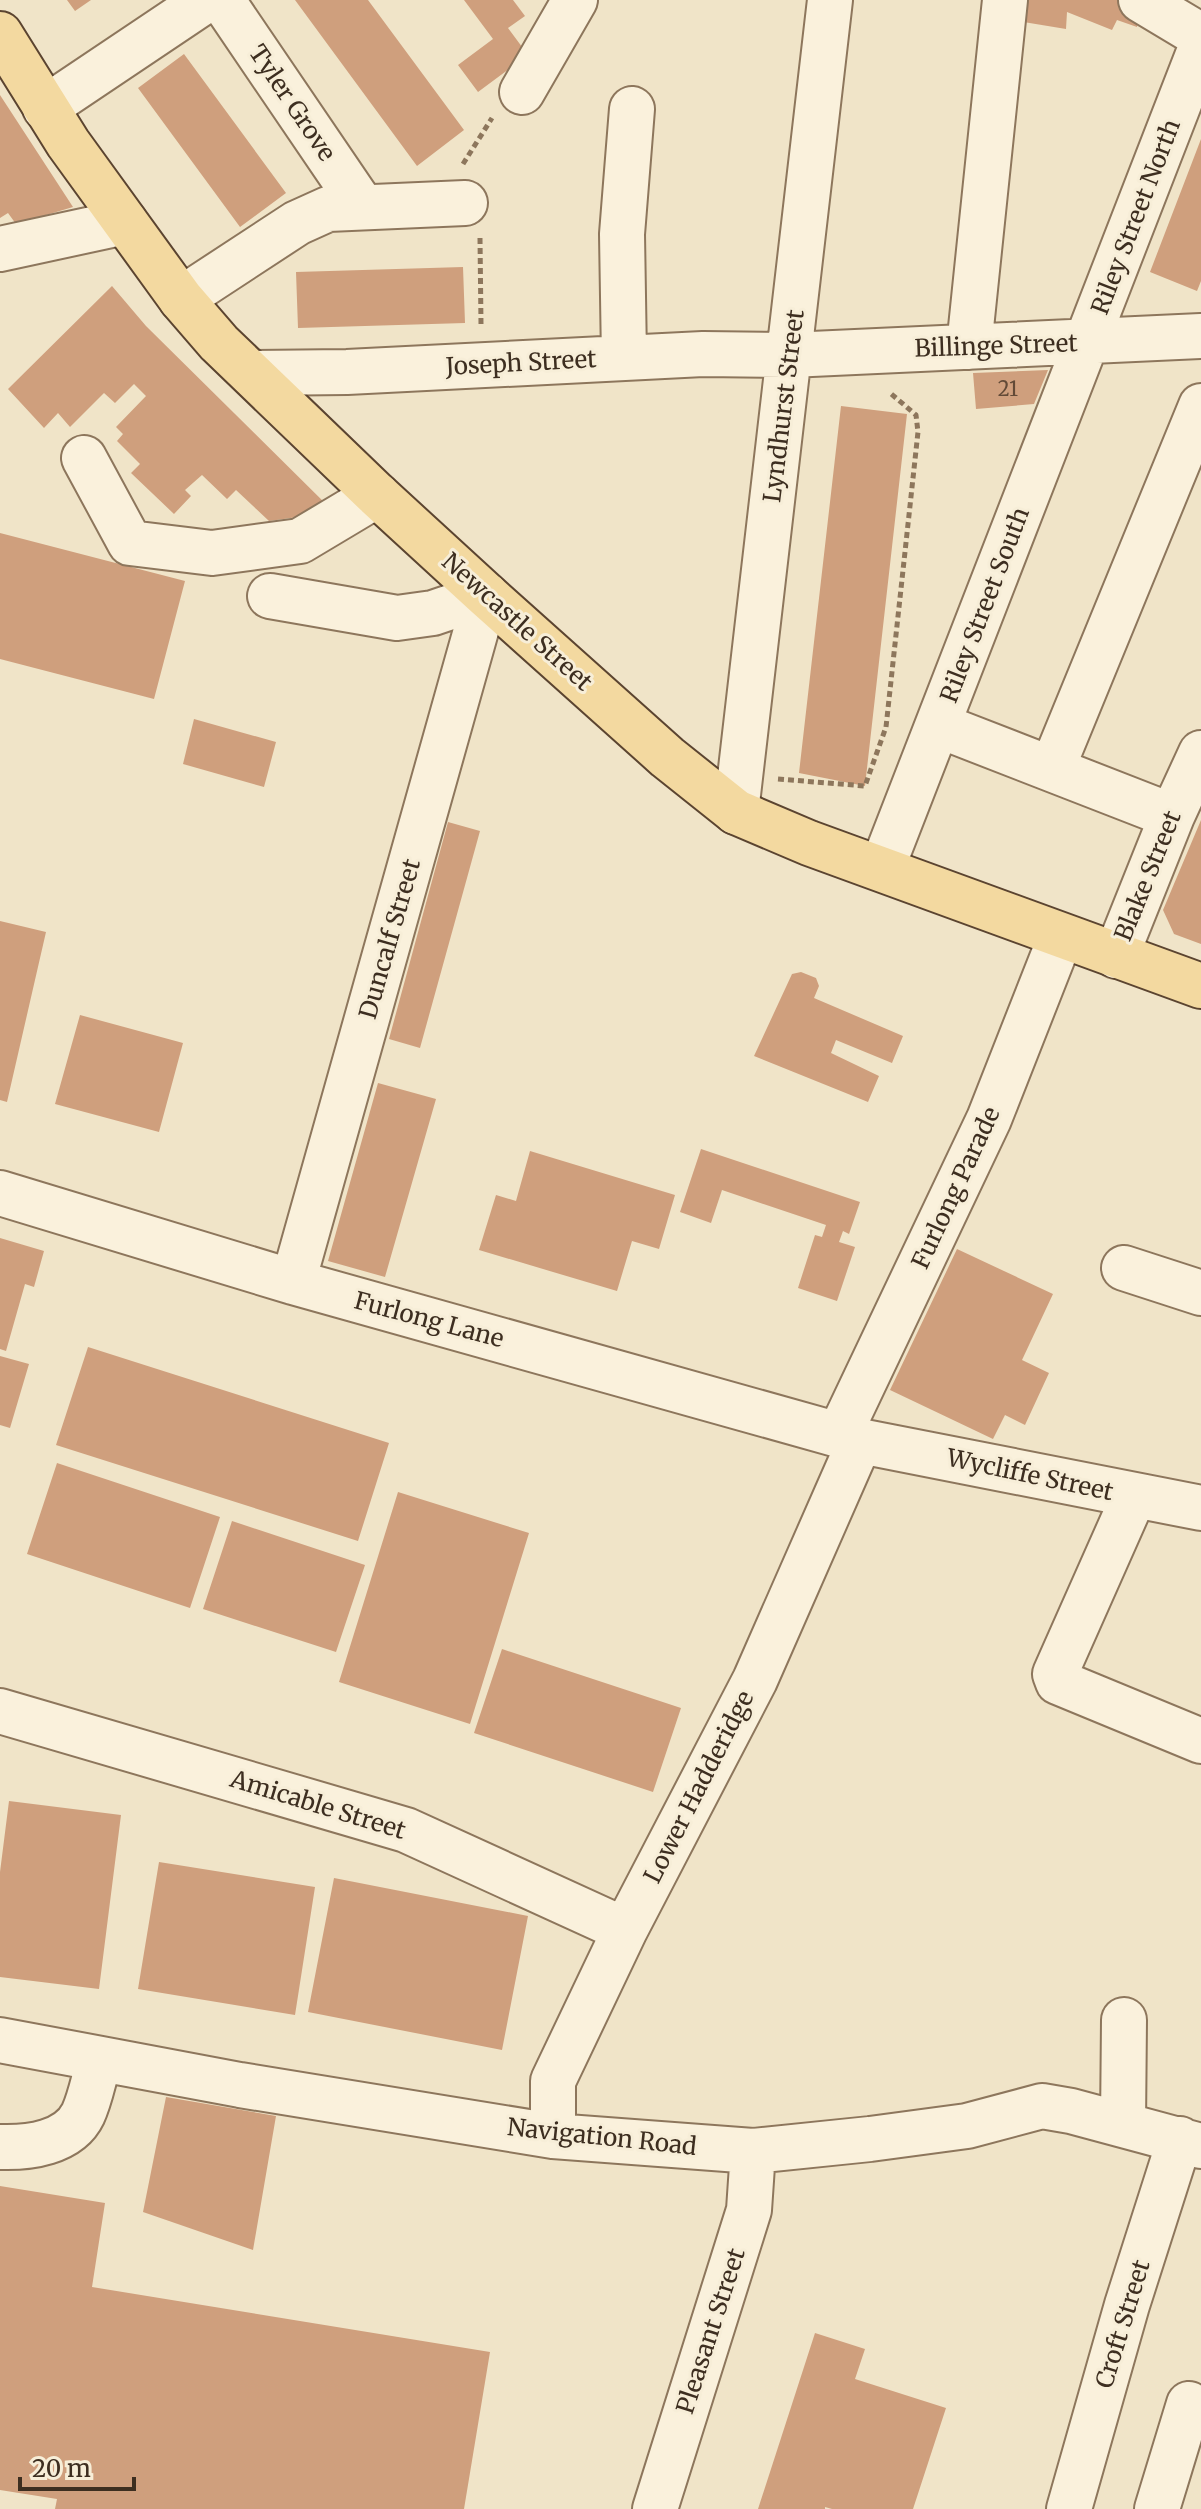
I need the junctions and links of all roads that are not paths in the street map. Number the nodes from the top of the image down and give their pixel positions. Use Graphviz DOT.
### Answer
graph roads {
  1 [pos="206,0"];
  2 [pos="222,0"];
  3 [pos="575,0"];
  4 [pos="830,0"];
  5 [pos="1005,0"];
  6 [pos="1141,0"];
  7 [pos="0,34"];
  8 [pos="1201,36"];
  9 [pos="1201,47"];
  10 [pos="522,92"];
  11 [pos="45,108"];
  12 [pos="632,109"];
  13 [pos="465,203"];
  14 [pos="345,208"];
  15 [pos="125,222"];
  16 [pos="0,249"];
  17 [pos="181,299"];
  18 [pos="1201,336"];
  19 [pos="1088,342"];
  20 [pos="969,347"];
  21 [pos="790,355"];
  22 [pos="624,358"];
  23 [pos="251,373"];
  24 [pos="1201,406"];
  25 [pos="84,458"];
  26 [pos="377,495"];
  27 [pos="486,595"];
  28 [pos="270,596"];
  29 [pos="934,735"];
  30 [pos="1201,753"];
  31 [pos="1052,769"];
  32 [pos="738,794"];
  33 [pos="1172,816"];
  34 [pos="882,868"];
  35 [pos="1061,936"];
  36 [pos="1116,956"];
  37 [pos="1201,986"];
  38 [pos="0,1193"];
  39 [pos="1124,1268"];
  40 [pos="293,1282"];
  41 [pos="1201,1293"];
  42 [pos="850,1438"];
  43 [pos="1134,1496"];
  44 [pos="1201,1508"];
  45 [pos="0,1711"];
  46 [pos="1201,1741"];
  47 [pos="625,1930"];
  48 [pos="1124,2020"];
  49 [pos="0,2040"];
  50 [pos="100,2059"];
  51 [pos="1123,2124"];
  52 [pos="553,2136"];
  53 [pos="1191,2143"];
  54 [pos="0,2147"];
  55 [pos="753,2151"];
  56 [pos="1189,2404"];
  57 [pos="655,2509"];
  58 [pos="1069,2509"];
  59 [pos="1157,2509"];
  1 -- 11 [label="street"];
  2 -- 14 [label="street, Tyler Grove"];
  3 -- 10 [label="street"];
  4 -- 21 [label="street, Lyndhurst Street"];
  5 -- 20 [label="street"];
  6 -- 8 [label="street"];
  7 -- 11 [label="main road, Newcastle Street"];
  9 -- 19 [label="street, Riley Street North"];
  11 -- 15 [label="main road, Newcastle Street"];
  12 -- 22 [label="street"];
  13 -- 14 [label="street"];
  14 -- 17 [label="street"];
  15 -- 16 [label="street"];
  15 -- 17 [label="main road, Newcastle Street"];
  17 -- 23 [label="main road, Newcastle Street"];
  18 -- 19 [label="street, Billinge Street"];
  19 -- 20 [label="street, Billinge Street"];
  19 -- 29 [label="street, Riley Street South"];
  20 -- 21 [label="street, Billinge Street"];
  21 -- 22 [label="street, Joseph Street"];
  21 -- 32 [label="street, Lyndhurst Street"];
  22 -- 23 [label="street, Joseph Street"];
  23 -- 26 [label="main road, Newcastle Street"];
  24 -- 31 [label="street"];
  25 -- 26 [label="street"];
  26 -- 27 [label="main road, Newcastle Street"];
  27 -- 28 [label="street"];
  27 -- 32 [label="main road, Newcastle Street"];
  27 -- 40 [label="street, Duncalf Street"];
  29 -- 31 [label="street"];
  29 -- 34 [label="street, Riley Street South"];
  30 -- 33 [label="street, Blake Street"];
  31 -- 33 [label="street"];
  32 -- 34 [label="main road, Newcastle Street"];
  33 -- 36 [label="street, Blake Street"];
  34 -- 35 [label="main road, Newcastle Street"];
  35 -- 36 [label="main road, Newcastle Street"];
  35 -- 42 [label="street, Furlong Parade"];
  36 -- 37 [label="main road, Newcastle Street"];
  38 -- 40 [label="street, Furlong Lane"];
  39 -- 41 [label="street"];
  40 -- 42 [label="street, Furlong Lane"];
  42 -- 43 [label="street, Wycliffe Street"];
  42 -- 47 [label="street, Lower Hadderidge"];
  43 -- 44 [label="street, Wycliffe Street"];
  43 -- 46 [label="street"];
  45 -- 47 [label="street, Amicable Street"];
  47 -- 52 [label="street, Lower Hadderidge"];
  48 -- 51 [label="street"];
  49 -- 50 [label="street, Navigation Road"];
  50 -- 52 [label="street, Navigation Road"];
  50 -- 54 [label="street"];
  51 -- 53 [label="street, Navigation Road"];
  51 -- 55 [label="street, Navigation Road"];
  52 -- 55 [label="street, Navigation Road"];
  53 -- 58 [label="street, Croft Street"];
  55 -- 57 [label="street, Pleasant Street"];
  56 -- 59 [label="street"];
}
